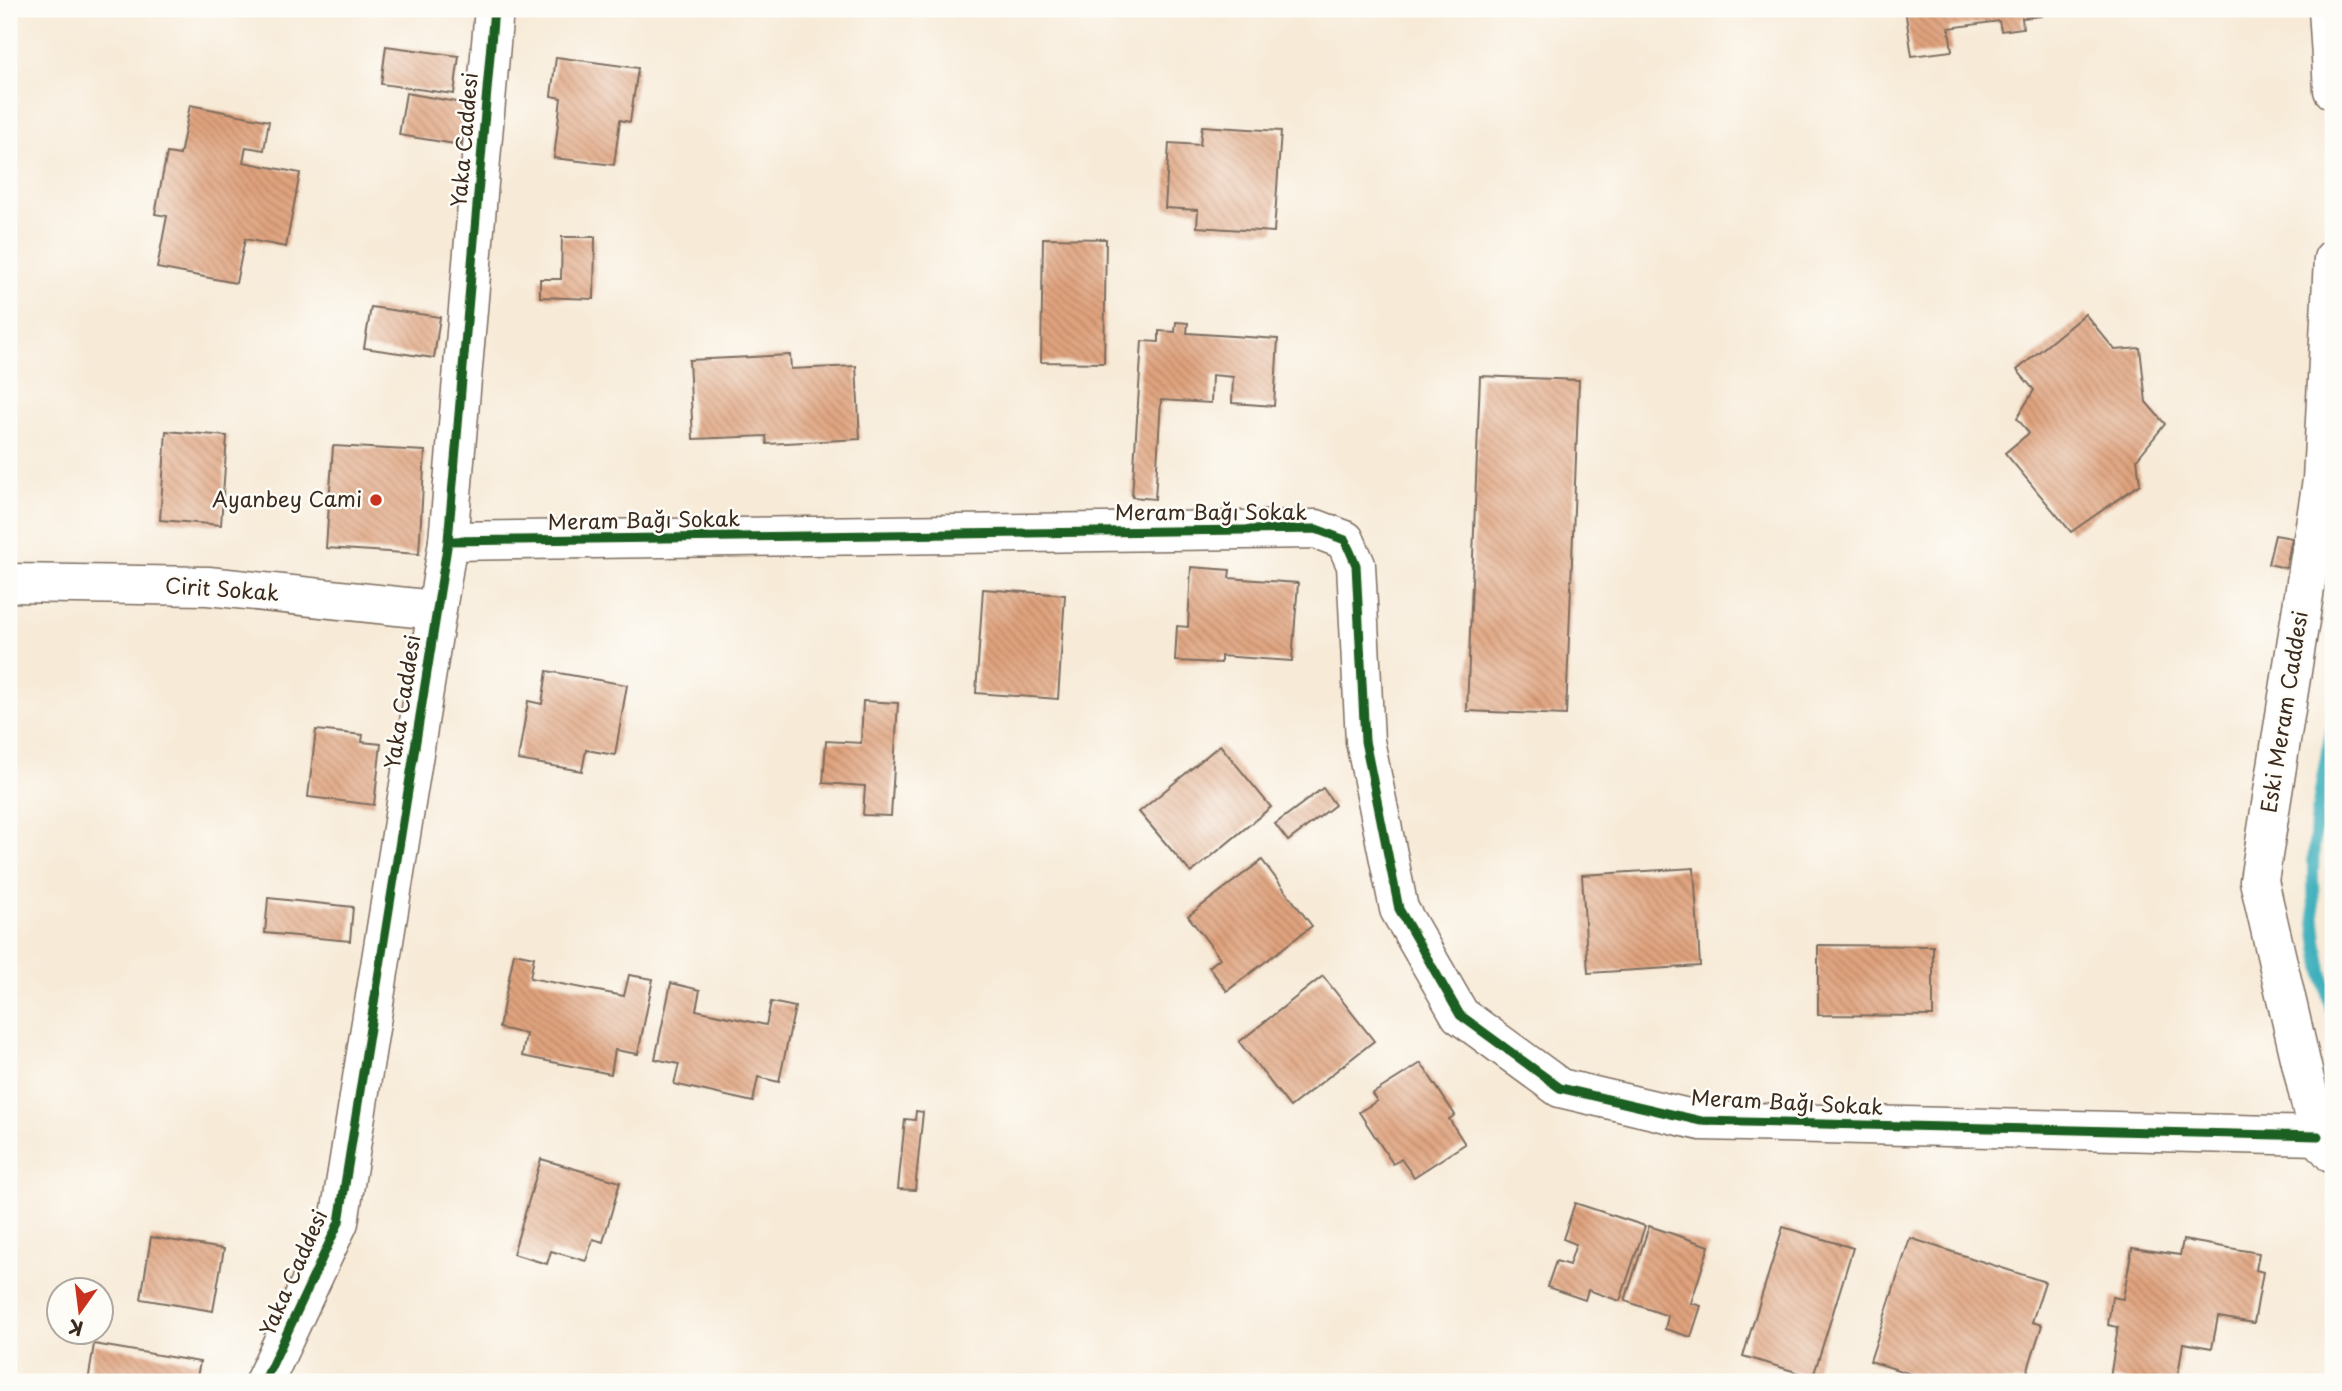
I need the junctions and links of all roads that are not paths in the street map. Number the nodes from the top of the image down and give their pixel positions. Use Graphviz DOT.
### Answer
graph roads {
  1 [pos="494,9"];
  2 [pos="2328,9"];
  3 [pos="2333,90"];
  4 [pos="2333,259"];
  5 [pos="448,541"];
  6 [pos="9,583"];
  7 [pos="435,610"];
  8 [pos="2326,1145"];
  9 [pos="264,1382"];
  1 -- 5 [label="street, Yaka Caddesi"];
  2 -- 3 [label="street"];
  4 -- 8 [label="street, Eski Meram Caddesi"];
  5 -- 7 [label="street, Yaka Caddesi"];
  5 -- 8 [label="street, Meram Bağı Sokak"];
  6 -- 7 [label="street, Cirit Sokak"];
  7 -- 9 [label="street, Yaka Caddesi"];
}
